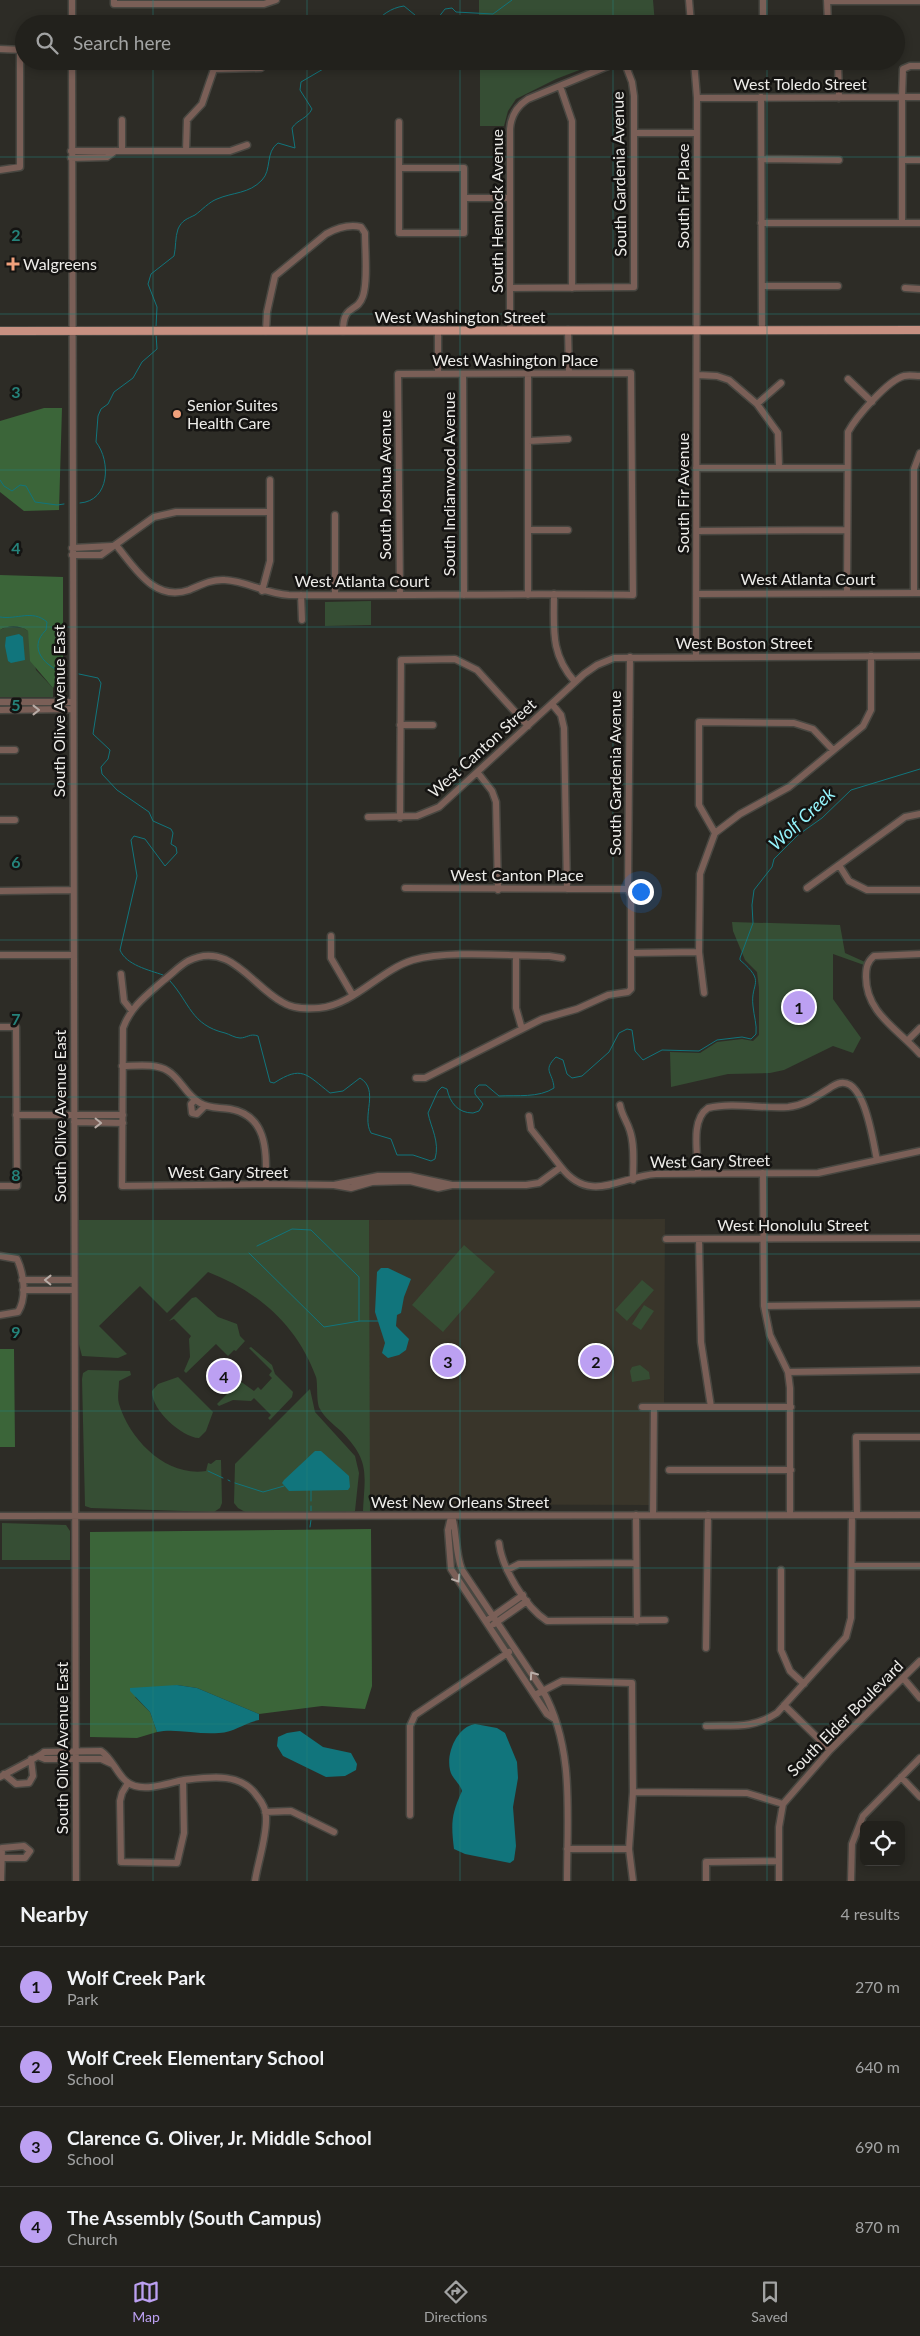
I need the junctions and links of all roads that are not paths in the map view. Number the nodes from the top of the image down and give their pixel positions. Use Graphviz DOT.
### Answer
graph roads {
  1 [pos="72,0"];
  2 [pos="276,0"];
  3 [pos="689,0"];
  4 [pos="763,0"];
  5 [pos="827,1"];
  6 [pos="920,1"];
  7 [pos="114,2"];
  8 [pos="177,2"];
  9 [pos="241,2"];
  10 [pos="72,15"];
  11 [pos="690,15"];
  12 [pos="763,15"];
  13 [pos="828,15"];
  14 [pos="0,49"];
  15 [pos="15,50"];
  16 [pos="920,66"];
  17 [pos="905,68"];
  18 [pos="22,70"];
  19 [pos="72,70"];
  20 [pos="214,70"];
  21 [pos="600,70"];
  22 [pos="626,70"];
  23 [pos="695,70"];
  24 [pos="838,70"];
  25 [pos="903,70"];
  26 [pos="560,86"];
  27 [pos="920,97"];
  28 [pos="697,98"];
  29 [pos="761,98"];
  30 [pos="839,98"];
  31 [pos="902,98"];
  32 [pos="122,120"];
  33 [pos="399,122"];
  34 [pos="634,133"];
  35 [pos="697,133"];
  36 [pos="247,145"];
  37 [pos="119,150"];
  38 [pos="186,151"];
  39 [pos="71,154"];
  40 [pos="761,159"];
  41 [pos="839,160"];
  42 [pos="903,160"];
  43 [pos="920,160"];
  44 [pos="399,168"];
  45 [pos="0,170"];
  46 [pos="464,198"];
  47 [pos="510,198"];
  48 [pos="902,223"];
  49 [pos="920,223"];
  50 [pos="762,224"];
  51 [pos="762,286"];
  52 [pos="838,286"];
  53 [pos="510,288"];
  54 [pos="572,288"];
  55 [pos="905,288"];
  56 [pos="920,289"];
  57 [pos="438,330"];
  58 [pos="510,330"];
  59 [pos="568,330"];
  60 [pos="698,330"];
  61 [pos="762,330"];
  62 [pos="920,330"];
  63 [pos="266,331"];
  64 [pos="342,331"];
  65 [pos="0,332"];
  66 [pos="71,332"];
  67 [pos="528,373"];
  68 [pos="569,373"];
  69 [pos="398,374"];
  70 [pos="438,374"];
  71 [pos="462,374"];
  72 [pos="698,375"];
  73 [pos="920,376"];
  74 [pos="848,379"];
  75 [pos="781,383"];
  76 [pos="872,402"];
  77 [pos="757,404"];
  78 [pos="568,439"];
  79 [pos="528,441"];
  80 [pos="920,454"];
  81 [pos="779,467"];
  82 [pos="696,468"];
  83 [pos="847,468"];
  84 [pos="270,480"];
  85 [pos="270,512"];
  86 [pos="335,515"];
  87 [pos="528,530"];
  88 [pos="568,530"];
  89 [pos="846,530"];
  90 [pos="697,531"];
  91 [pos="116,545"];
  92 [pos="72,548"];
  93 [pos="72,555"];
  94 [pos="262,591"];
  95 [pos="847,592"];
  96 [pos="917,593"];
  97 [pos="554,594"];
  98 [pos="696,594"];
  99 [pos="302,595"];
  100 [pos="335,595"];
  101 [pos="400,595"];
  102 [pos="464,595"];
  103 [pos="528,595"];
  104 [pos="633,595"];
  105 [pos="302,620"];
  106 [pos="871,656"];
  107 [pos="920,656"];
  108 [pos="630,657"];
  109 [pos="696,657"];
  110 [pos="575,682"];
  111 [pos="0,702"];
  112 [pos="552,704"];
  113 [pos="72,706"];
  114 [pos="0,710"];
  115 [pos="400,725"];
  116 [pos="433,725"];
  117 [pos="528,726"];
  118 [pos="0,750"];
  119 [pos="15,750"];
  120 [pos="833,750"];
  121 [pos="478,772"];
  122 [pos="920,814"];
  123 [pos="368,817"];
  124 [pos="400,818"];
  125 [pos="0,820"];
  126 [pos="15,820"];
  127 [pos="715,832"];
  128 [pos="839,865"];
  129 [pos="405,888"];
  130 [pos="807,888"];
  131 [pos="628,889"];
  132 [pos="73,890"];
  133 [pos="498,890"];
  134 [pos="567,890"];
  135 [pos="920,890"];
  136 [pos="0,891"];
  137 [pos="331,936"];
  138 [pos="699,952"];
  139 [pos="631,953"];
  140 [pos="920,954"];
  141 [pos="73,955"];
  142 [pos="0,956"];
  143 [pos="516,956"];
  144 [pos="562,958"];
  145 [pos="121,974"];
  146 [pos="704,993"];
  147 [pos="352,994"];
  148 [pos="132,1011"];
  149 [pos="0,1027"];
  150 [pos="920,1028"];
  151 [pos="522,1029"];
  152 [pos="908,1040"];
  153 [pos="920,1054"];
  154 [pos="122,1066"];
  155 [pos="416,1078"];
  156 [pos="620,1105"];
  157 [pos="16,1115"];
  158 [pos="74,1115"];
  159 [pos="123,1115"];
  160 [pos="528,1116"];
  161 [pos="74,1122"];
  162 [pos="123,1123"];
  163 [pos="920,1150"];
  164 [pos="877,1160"];
  165 [pos="561,1167"];
  166 [pos="698,1173"];
  167 [pos="763,1173"];
  168 [pos="633,1180"];
  169 [pos="266,1184"];
  170 [pos="0,1186"];
  171 [pos="920,1238"];
  172 [pos="666,1239"];
  173 [pos="699,1239"];
  174 [pos="763,1239"];
  175 [pos="0,1256"];
  176 [pos="22,1280"];
  177 [pos="74,1280"];
  178 [pos="23,1290"];
  179 [pos="74,1290"];
  180 [pos="920,1304"];
  181 [pos="764,1306"];
  182 [pos="0,1315"];
  183 [pos="920,1370"];
  184 [pos="788,1372"];
  185 [pos="642,1406"];
  186 [pos="791,1406"];
  187 [pos="654,1407"];
  188 [pos="711,1407"];
  189 [pos="920,1437"];
  190 [pos="669,1470"];
  191 [pos="791,1470"];
  192 [pos="790,1514"];
  193 [pos="636,1515"];
  194 [pos="653,1515"];
  195 [pos="708,1515"];
  196 [pos="854,1515"];
  197 [pos="920,1515"];
  198 [pos="0,1516"];
  199 [pos="75,1516"];
  200 [pos="452,1516"];
  201 [pos="499,1543"];
  202 [pos="449,1559"];
  203 [pos="458,1559"];
  204 [pos="636,1563"];
  205 [pos="852,1566"];
  206 [pos="920,1566"];
  207 [pos="507,1570"];
  208 [pos="781,1570"];
  209 [pos="525,1598"];
  210 [pos="495,1619"];
  211 [pos="665,1620"];
  212 [pos="638,1621"];
  213 [pos="487,1624"];
  214 [pos="514,1648"];
  215 [pos="706,1648"];
  216 [pos="506,1654"];
  217 [pos="920,1661"];
  218 [pos="904,1679"];
  219 [pos="804,1684"];
  220 [pos="543,1691"];
  221 [pos="536,1695"];
  222 [pos="920,1698"];
  223 [pos="784,1705"];
  224 [pos="554,1718"];
  225 [pos="706,1726"];
  226 [pos="830,1750"];
  227 [pos="75,1751"];
  228 [pos="58,1755"];
  229 [pos="31,1758"];
  230 [pos="920,1758"];
  231 [pos="75,1759"];
  232 [pos="114,1764"];
  233 [pos="2,1775"];
  234 [pos="901,1777"];
  235 [pos="183,1780"];
  236 [pos="128,1783"];
  237 [pos="633,1792"];
  238 [pos="920,1797"];
  239 [pos="783,1804"];
  240 [pos="266,1812"];
  241 [pos="410,1815"];
  242 [pos="334,1832"];
  243 [pos="567,1849"];
  244 [pos="630,1850"];
  245 [pos="3,1858"];
  246 [pos="778,1861"];
  247 [pos="1,1881"];
  248 [pos="76,1881"];
  249 [pos="255,1881"];
  250 [pos="567,1881"];
  251 [pos="633,1881"];
  252 [pos="706,1881"];
  253 [pos="778,1881"];
  254 [pos="851,1881"];
  1 -- 10 [label="street"];
  2 -- 9 [label="street"];
  3 -- 11 [label="street"];
  4 -- 12 [label="street"];
  5 -- 6 [label="street"];
  5 -- 13 [label="street"];
  7 -- 8 [label="street"];
  8 -- 9 [label="street"];
  14 -- 15 [label="street"];
  16 -- 17 [label="street"];
  18 -- 45 [label="street"];
  19 -- 39 [label="street, South Olive Avenue East"];
  20 -- 38 [label="street"];
  21 -- 26 [label="street"];
  22 -- 34 [label="street, South Gardenia Avenue"];
  23 -- 28 [label="street, South Fir Place"];
  24 -- 30 [label="street"];
  25 -- 31 [label="street"];
  26 -- 47 [label="street, South Hemlock Avenue"];
  26 -- 54 [label="street"];
  27 -- 31 [label="street, West Toledo Street"];
  28 -- 29 [label="street, West Toledo Street"];
  28 -- 35 [label="street, South Fir Place"];
  29 -- 30 [label="street, West Toledo Street"];
  29 -- 40 [label="street"];
  30 -- 31 [label="street, West Toledo Street"];
  31 -- 42 [label="street"];
  32 -- 37 [label="street"];
  33 -- 44 [label="street"];
  34 -- 35 [label="street"];
  34 -- 54 [label="street, South Gardenia Avenue"];
  35 -- 60 [label="street, South Fir Place"];
  36 -- 38 [label="street"];
  37 -- 38 [label="street"];
  37 -- 39 [label="street"];
  39 -- 66 [label="street, South Olive Avenue East"];
  40 -- 41 [label="street"];
  40 -- 50 [label="street"];
  42 -- 43 [label="street"];
  42 -- 48 [label="street"];
  44 -- 46 [label="street"];
  44 -- 46 [label="street"];
  46 -- 47 [label="street"];
  47 -- 53 [label="street, South Hemlock Avenue"];
  48 -- 49 [label="street"];
  48 -- 50 [label="street"];
  50 -- 51 [label="street"];
  51 -- 52 [label="street"];
  51 -- 61 [label="street"];
  53 -- 54 [label="street"];
  53 -- 58 [label="street, South Hemlock Avenue"];
  55 -- 56 [label="street"];
  57 -- 58 [label="main road, West Washington Street"];
  57 -- 64 [label="main road, West Washington Street"];
  57 -- 70 [label="street"];
  58 -- 59 [label="main road, West Washington Street"];
  59 -- 60 [label="main road, West Washington Street"];
  59 -- 68 [label="street"];
  60 -- 61 [label="main road, West Washington Street"];
  60 -- 72 [label="street, South Fir Avenue"];
  61 -- 62 [label="main road, West Washington Street"];
  63 -- 64 [label="main road, West Washington Street"];
  63 -- 64 [label="street"];
  63 -- 66 [label="main road, West Washington Street"];
  65 -- 66 [label="main road, West Washington Street"];
  66 -- 92 [label="street, South Olive Avenue East"];
  67 -- 68 [label="street, West Washington Place"];
  67 -- 71 [label="street, West Washington Place"];
  67 -- 79 [label="street"];
  68 -- 104 [label="street, West Washington Place"];
  69 -- 70 [label="street, West Washington Place"];
  69 -- 101 [label="street, South Joshua Avenue"];
  70 -- 71 [label="street, West Washington Place"];
  71 -- 102 [label="street, South Indianwood Avenue"];
  72 -- 77 [label="street"];
  72 -- 82 [label="street, South Fir Avenue"];
  73 -- 76 [label="street"];
  74 -- 76 [label="street"];
  75 -- 77 [label="street"];
  76 -- 83 [label="street"];
  77 -- 81 [label="street"];
  78 -- 79 [label="street"];
  79 -- 87 [label="street"];
  80 -- 96 [label="street"];
  81 -- 82 [label="street"];
  81 -- 83 [label="street"];
  82 -- 90 [label="street, South Fir Avenue"];
  83 -- 89 [label="street"];
  84 -- 85 [label="street"];
  85 -- 91 [label="street"];
  85 -- 94 [label="street"];
  86 -- 100 [label="street"];
  87 -- 88 [label="street"];
  87 -- 103 [label="street"];
  89 -- 90 [label="street"];
  89 -- 95 [label="street"];
  90 -- 98 [label="street, South Fir Avenue"];
  91 -- 92 [label="street"];
  91 -- 93 [label="street"];
  91 -- 94 [label="street, West Atlanta Court"];
  92 -- 93 [label="street, South Olive Avenue East"];
  93 -- 113 [label="street, South Olive Avenue East"];
  94 -- 99 [label="street, West Atlanta Court"];
  95 -- 96 [label="street, West Atlanta Court"];
  95 -- 98 [label="street, West Atlanta Court"];
  97 -- 103 [label="street, West Atlanta Court"];
  97 -- 104 [label="street, West Atlanta Court"];
  97 -- 110 [label="street"];
  98 -- 109 [label="street, South Fir Avenue"];
  99 -- 100 [label="street, West Atlanta Court"];
  99 -- 105 [label="street"];
  100 -- 101 [label="street, West Atlanta Court"];
  101 -- 102 [label="street, West Atlanta Court"];
  102 -- 103 [label="street, West Atlanta Court"];
  106 -- 107 [label="street, West Boston Street"];
  106 -- 109 [label="street, West Boston Street"];
  106 -- 120 [label="street"];
  108 -- 109 [label="street, West Boston Street"];
  108 -- 110 [label="street, West Boston Street"];
  108 -- 131 [label="street, South Gardenia Avenue"];
  110 -- 112 [label="street, West Canton Street"];
  111 -- 113 [label="street"];
  112 -- 117 [label="street, West Canton Street"];
  112 -- 134 [label="street"];
  114 -- 113 [label="street, one-way"];
  113 -- 132 [label="street, South Olive Avenue East"];
  115 -- 116 [label="street"];
  115 -- 117 [label="street"];
  115 -- 124 [label="street"];
  117 -- 121 [label="street, West Canton Street"];
  118 -- 119 [label="street"];
  120 -- 127 [label="street"];
  120 -- 127 [label="street"];
  121 -- 124 [label="street, West Canton Street"];
  121 -- 133 [label="street"];
  122 -- 128 [label="street"];
  123 -- 124 [label="street, West Canton Street"];
  125 -- 126 [label="street"];
  127 -- 138 [label="street"];
  128 -- 130 [label="street"];
  128 -- 135 [label="street"];
  129 -- 133 [label="street, West Canton Place"];
  131 -- 134 [label="street, West Canton Place"];
  131 -- 139 [label="street, South Gardenia Avenue"];
  132 -- 136 [label="street"];
  132 -- 141 [label="street, South Olive Avenue East"];
  133 -- 134 [label="street, West Canton Place"];
  137 -- 147 [label="street"];
  138 -- 139 [label="street"];
  138 -- 146 [label="street"];
  139 -- 151 [label="street, South Gardenia Avenue"];
  140 -- 152 [label="street"];
  141 -- 142 [label="street"];
  141 -- 158 [label="street, South Olive Avenue East"];
  143 -- 144 [label="street"];
  143 -- 147 [label="street"];
  143 -- 151 [label="street"];
  145 -- 148 [label="street"];
  147 -- 148 [label="street"];
  148 -- 154 [label="street"];
  149 -- 157 [label="street"];
  150 -- 152 [label="street"];
  151 -- 155 [label="street"];
  152 -- 153 [label="street"];
  154 -- 159 [label="street"];
  154 -- 169 [label="street"];
  156 -- 168 [label="street"];
  157 -- 158 [label="street"];
  157 -- 170 [label="street"];
  158 -- 159 [label="street"];
  158 -- 161 [label="street, South Olive Avenue East"];
  159 -- 162 [label="street"];
  160 -- 165 [label="street"];
  161 -- 162 [label="street, one-way"];
  161 -- 177 [label="street, South Olive Avenue East"];
  162 -- 169 [label="street, West Gary Street"];
  163 -- 164 [label="street, West Gary Street"];
  164 -- 166 [label="street"];
  164 -- 167 [label="street, West Gary Street"];
  165 -- 168 [label="street, West Gary Street"];
  165 -- 169 [label="street, West Gary Street"];
  166 -- 167 [label="street, West Gary Street"];
  166 -- 168 [label="street, West Gary Street"];
  167 -- 174 [label="street"];
  171 -- 174 [label="street, West Honolulu Street"];
  172 -- 173 [label="street, West Honolulu Street"];
  173 -- 174 [label="street, West Honolulu Street"];
  173 -- 188 [label="street"];
  174 -- 181 [label="street"];
  175 -- 176 [label="street"];
  177 -- 176 [label="street, one-way"];
  176 -- 178 [label="street"];
  177 -- 179 [label="street, South Olive Avenue East"];
  178 -- 179 [label="street"];
  178 -- 182 [label="street"];
  179 -- 199 [label="street, South Olive Avenue East"];
  180 -- 181 [label="street"];
  181 -- 184 [label="street"];
  183 -- 184 [label="street"];
  184 -- 186 [label="street"];
  185 -- 187 [label="street"];
  186 -- 188 [label="street"];
  186 -- 191 [label="street"];
  187 -- 188 [label="street"];
  187 -- 194 [label="street"];
  189 -- 196 [label="street"];
  190 -- 191 [label="street"];
  191 -- 192 [label="street"];
  192 -- 195 [label="street, West New Orleans Street"];
  192 -- 196 [label="street, West New Orleans Street"];
  193 -- 194 [label="street, West New Orleans Street"];
  193 -- 200 [label="street, West New Orleans Street"];
  193 -- 204 [label="street"];
  194 -- 195 [label="street, West New Orleans Street"];
  195 -- 215 [label="street"];
  196 -- 197 [label="street, West New Orleans Street"];
  196 -- 205 [label="street"];
  198 -- 199 [label="street, West New Orleans Street"];
  199 -- 200 [label="street, West New Orleans Street"];
  199 -- 227 [label="street, South Olive Avenue East"];
  200 -- 202 [label="street"];
  200 -- 203 [label="street"];
  201 -- 207 [label="street"];
  202 -- 203 [label="street"];
  202 -- 213 [label="street, one-way"];
  203 -- 210 [label="street"];
  204 -- 207 [label="street"];
  204 -- 212 [label="street"];
  205 -- 206 [label="street"];
  205 -- 219 [label="street"];
  207 -- 209 [label="street"];
  208 -- 219 [label="street"];
  209 -- 210 [label="street"];
  209 -- 212 [label="street"];
  210 -- 213 [label="street"];
  210 -- 214 [label="street"];
  211 -- 212 [label="street"];
  213 -- 216 [label="street"];
  214 -- 216 [label="street"];
  220 -- 214 [label="street, one-way"];
  216 -- 221 [label="street"];
  216 -- 241 [label="street"];
  217 -- 218 [label="street, South Elder Boulevard"];
  218 -- 222 [label="street"];
  218 -- 226 [label="street, South Elder Boulevard"];
  219 -- 223 [label="street"];
  220 -- 221 [label="street"];
  220 -- 224 [label="street"];
  220 -- 237 [label="street"];
  221 -- 224 [label="street"];
  223 -- 225 [label="street"];
  223 -- 226 [label="street"];
  224 -- 243 [label="street"];
  226 -- 239 [label="street, South Elder Boulevard"];
  227 -- 228 [label="street"];
  227 -- 231 [label="street, South Olive Avenue East"];
  227 -- 232 [label="street"];
  228 -- 229 [label="street"];
  228 -- 231 [label="street"];
  229 -- 233 [label="street"];
  229 -- 233 [label="street"];
  230 -- 234 [label="street"];
  231 -- 232 [label="street"];
  231 -- 248 [label="street, South Olive Avenue East"];
  232 -- 236 [label="street"];
  234 -- 238 [label="street"];
  234 -- 254 [label="street"];
  235 -- 236 [label="street"];
  235 -- 236 [label="street"];
  235 -- 240 [label="street"];
  237 -- 239 [label="street"];
  237 -- 244 [label="street"];
  239 -- 246 [label="street"];
  240 -- 242 [label="street"];
  240 -- 249 [label="street"];
  243 -- 244 [label="street"];
  243 -- 250 [label="street"];
  244 -- 251 [label="street"];
  245 -- 245 [label="street"];
  245 -- 247 [label="street"];
  246 -- 252 [label="street"];
  246 -- 253 [label="street"];
}
